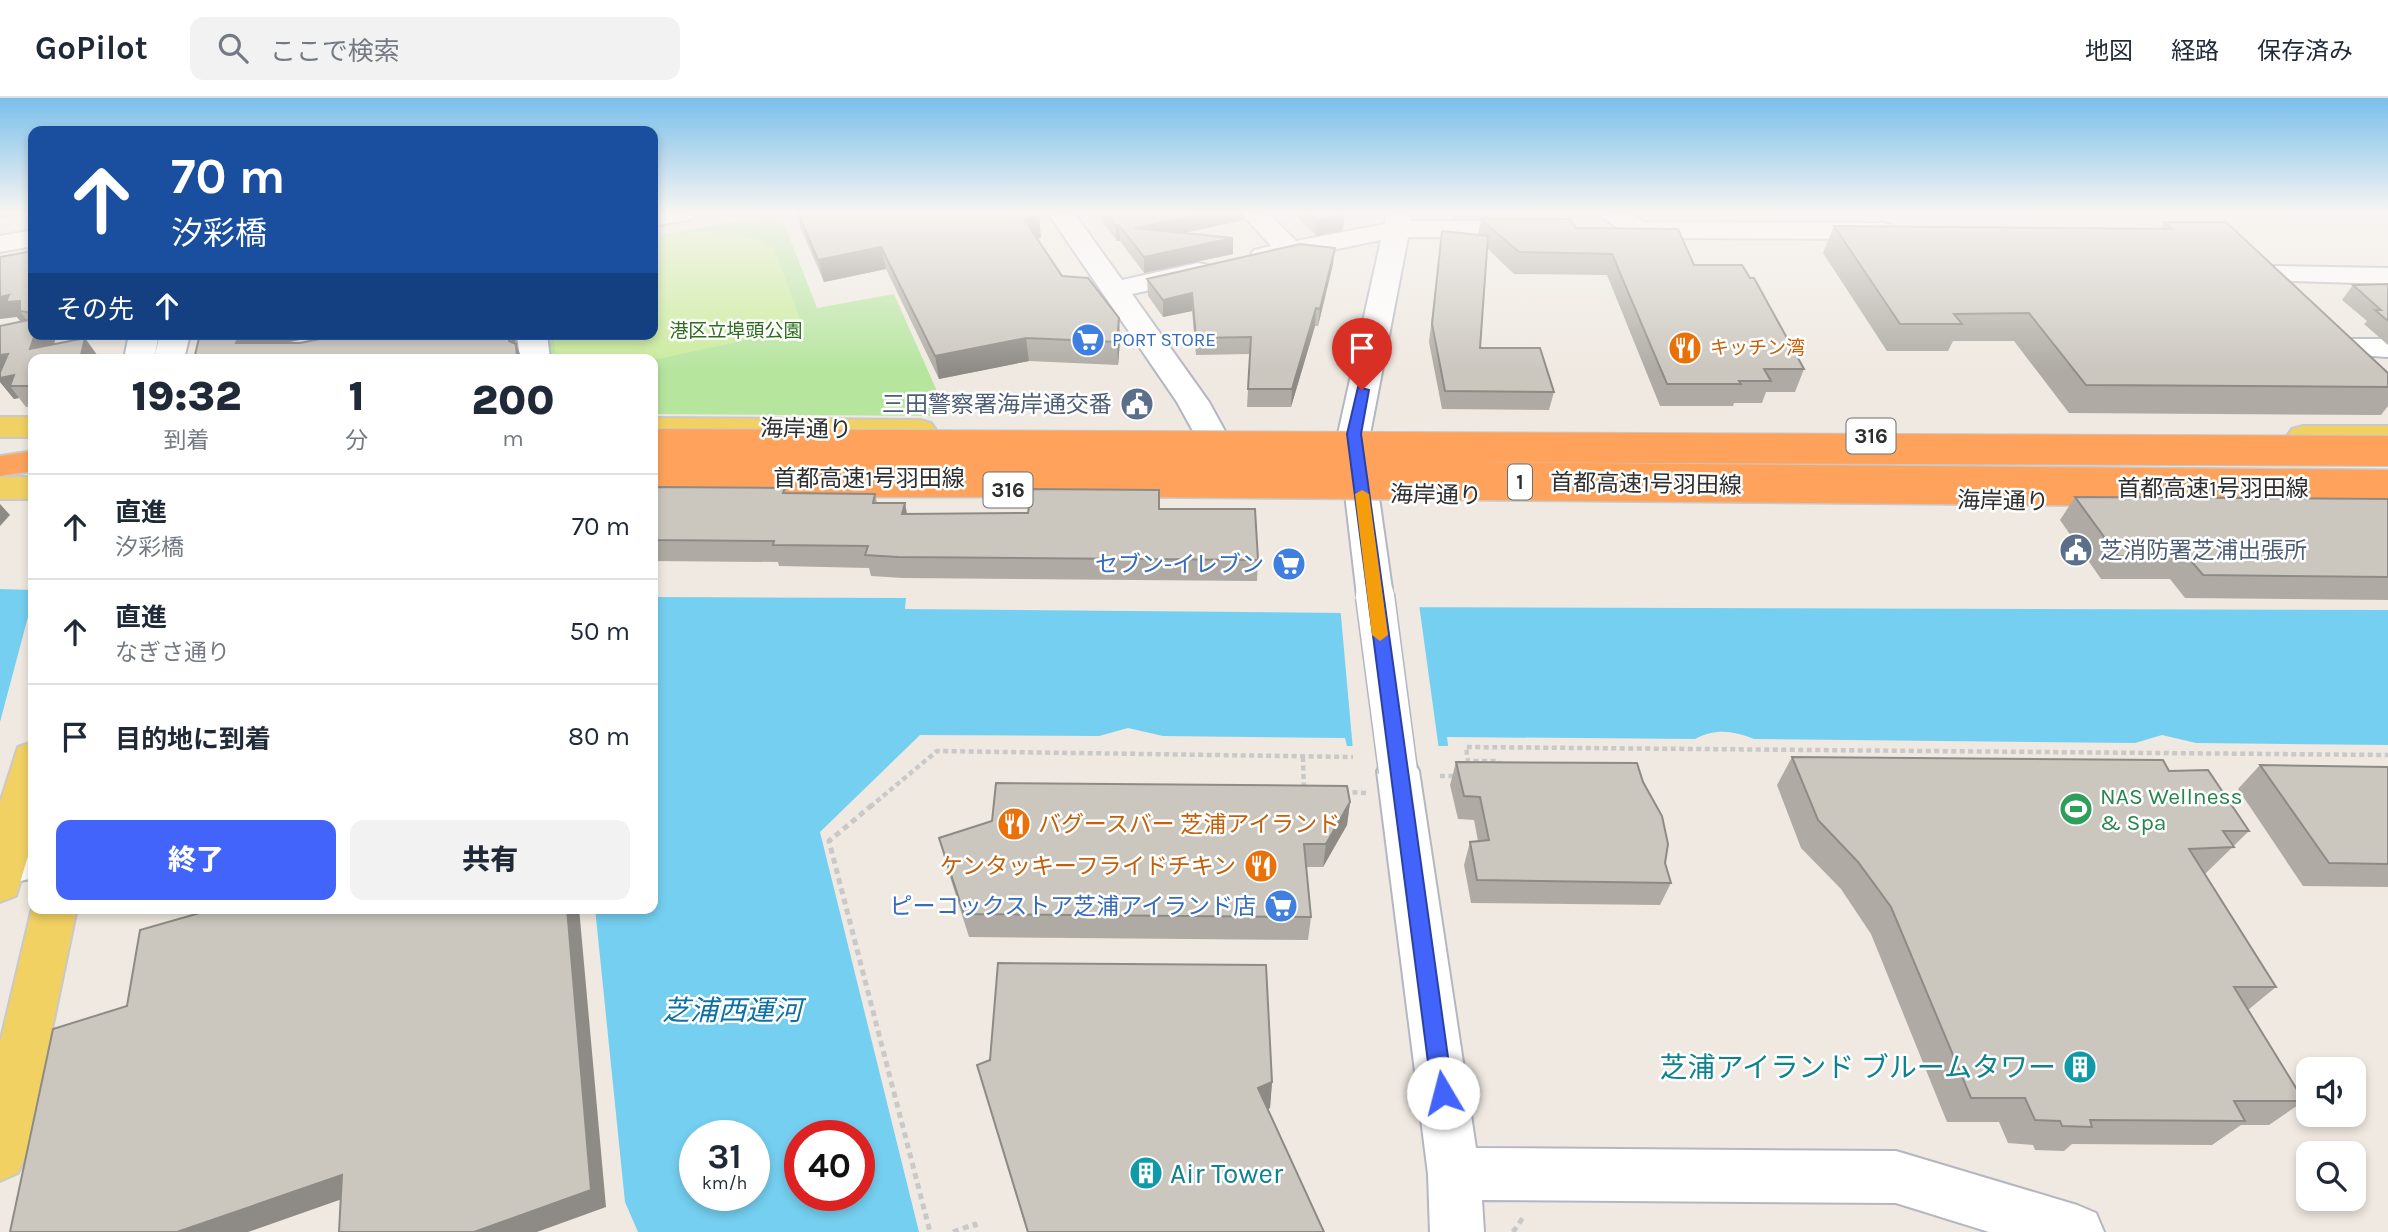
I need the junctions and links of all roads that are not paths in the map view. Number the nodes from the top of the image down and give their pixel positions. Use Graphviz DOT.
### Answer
graph roads {
  1 [pos="1098,266"];
  2 [pos="1220,266"];
  3 [pos="1389,266"];
  4 [pos="2263,266"];
  5 [pos="2273,266"];
  6 [pos="2388,276"];
  7 [pos="1115,290"];
  8 [pos="2302,302"];
  9 [pos="2342,339"];
  10 [pos="2384,361"];
  11 [pos="658,428"];
  12 [pos="26,430"];
  13 [pos="1210,433"];
  14 [pos="1354,434"];
  15 [pos="1982,436"];
  16 [pos="2388,436"];
  17 [pos="658,443"];
  18 [pos="0,444"];
  19 [pos="808,445"];
  20 [pos="2388,451"];
  21 [pos="28,462"];
  22 [pos="658,463"];
  23 [pos="0,469"];
  24 [pos="2388,470"];
  25 [pos="28,472"];
  26 [pos="658,478"];
  27 [pos="0,488"];
  28 [pos="28,488"];
  29 [pos="658,489"];
  30 [pos="2388,489"];
  31 [pos="1068,490"];
  32 [pos="1230,491"];
  33 [pos="1362,494"];
  34 [pos="1795,499"];
  35 [pos="2388,505"];
  36 [pos="28,777"];
  37 [pos="9,870"];
  38 [pos="53,914"];
  39 [pos="0,1155"];
  40 [pos="1454,1174"];
  41 [pos="1457,1232"];
  42 [pos="1468,1232"];
  43 [pos="2077,1232"];
  1 -- 7 [label="street"];
  2 -- 7 [label="street"];
  3 -- 14 [label="street"];
  4 -- 8 [label="street"];
  5 -- 6 [label="street"];
  7 -- 13 [label="street"];
  9 -- 10 [label="street"];
  11 -- 13 [label="main road, 海岸通り / 316"];
  12 -- 18 [label="highway"];
  13 -- 14 [label="main road, 海岸通り / 316"];
  13 -- 32 [label="street"];
  14 -- 15 [label="main road, 海岸通り / 316"];
  14 -- 33 [label="street"];
  15 -- 16 [label="main road, 海岸通り / 316"];
  15 -- 19 [label="highway, bridge"];
  17 -- 19 [label="highway, 首都高速1号羽田線 / 1, bridge"];
  19 -- 20 [label="highway, 首都高速1号羽田線 / 1, bridge"];
  21 -- 23 [label="highway"];
  22 -- 31 [label="highway"];
  23 -- 25 [label="highway"];
  24 -- 34 [label="highway"];
  26 -- 30 [label="highway, 首都高速1号羽田線 / 1, bridge"];
  27 -- 28 [label="main road"];
  29 -- 31 [label="main road, 海岸通り / 316"];
  31 -- 32 [label="main road, 海岸通り / 316"];
  32 -- 33 [label="main road, 海岸通り / 316"];
  33 -- 34 [label="main road, 海岸通り / 316"];
  33 -- 40 [label="street, bridge"];
  34 -- 35 [label="main road, 海岸通り / 316"];
  36 -- 37 [label="main road"];
  38 -- 39 [label="main road"];
  40 -- 41 [label="street"];
  40 -- 42 [label="street"];
  40 -- 43 [label="street"];
}
